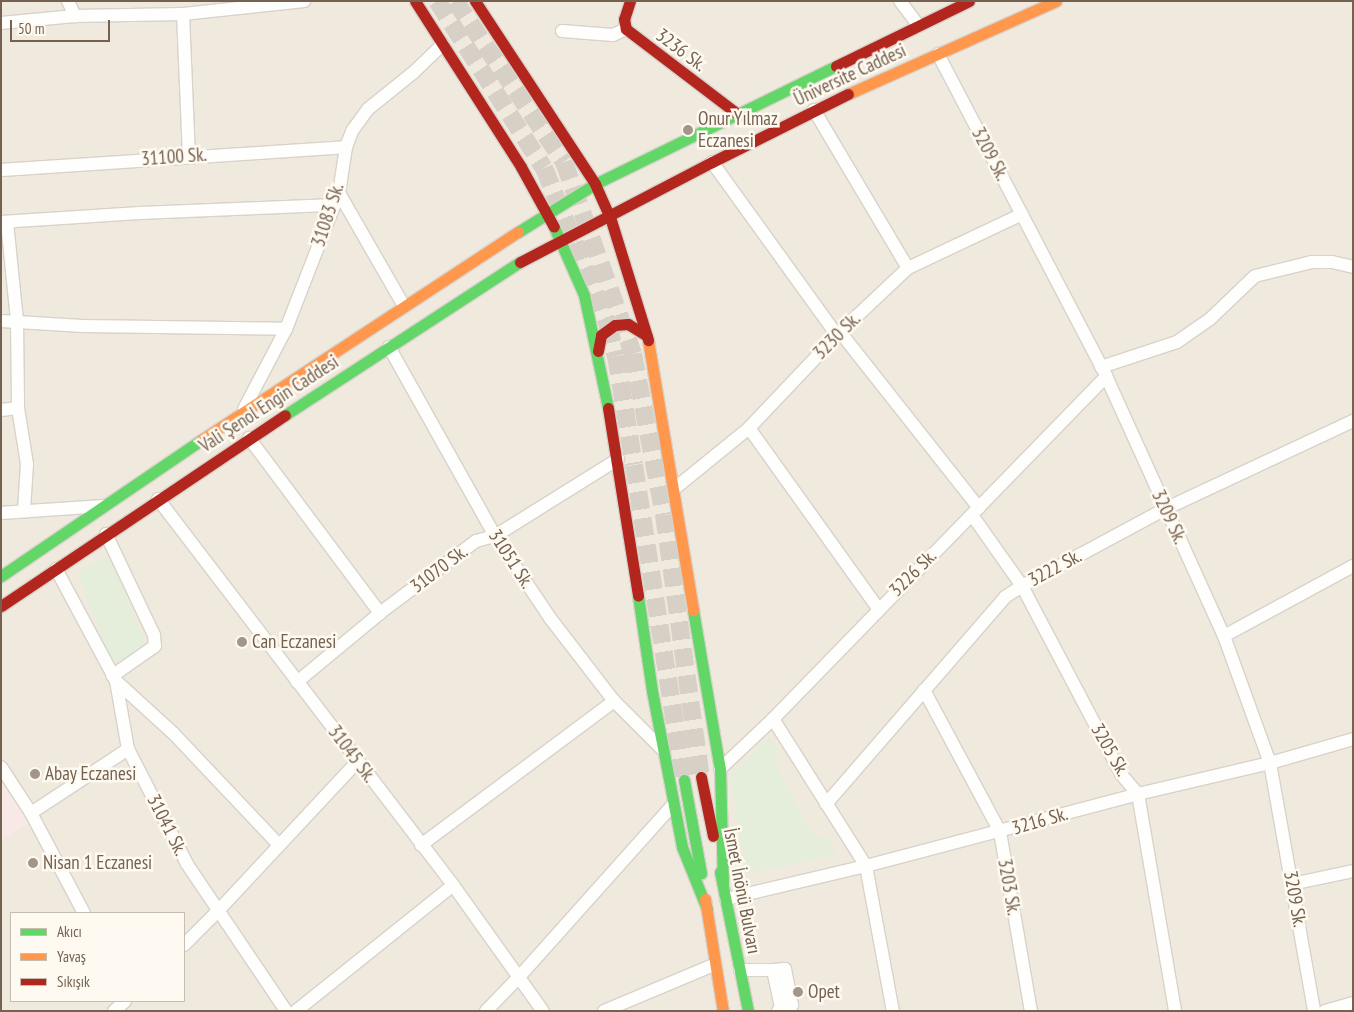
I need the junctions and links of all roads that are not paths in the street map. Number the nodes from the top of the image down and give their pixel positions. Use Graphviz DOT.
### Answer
graph roads {
  1 [pos="68,1"];
  2 [pos="304,1"];
  3 [pos="415,1"];
  4 [pos="474,1"];
  5 [pos="630,1"];
  6 [pos="900,1"];
  7 [pos="969,1"];
  8 [pos="1056,1"];
  9 [pos="183,14"];
  10 [pos="75,16"];
  11 [pos="1,23"];
  12 [pos="918,25"];
  13 [pos="626,29"];
  14 [pos="562,32"];
  15 [pos="443,44"];
  16 [pos="938,54"];
  17 [pos="814,110"];
  18 [pos="738,115"];
  19 [pos="346,146"];
  20 [pos="188,156"];
  21 [pos="712,162"];
  22 [pos="1,170"];
  23 [pos="595,184"];
  24 [pos="336,199"];
  25 [pos="546,214"];
  26 [pos="1022,214"];
  27 [pos="610,218"];
  28 [pos="4,222"];
  29 [pos="562,242"];
  30 [pos="1353,267"];
  31 [pos="908,268"];
  32 [pos="404,306"];
  33 [pos="1,321"];
  34 [pos="16,321"];
  35 [pos="286,329"];
  36 [pos="838,334"];
  37 [pos="647,336"];
  38 [pos="389,347"];
  39 [pos="598,353"];
  40 [pos="1104,372"];
  41 [pos="18,408"];
  42 [pos="1,410"];
  43 [pos="243,411"];
  44 [pos="1353,421"];
  45 [pos="749,428"];
  46 [pos="249,438"];
  47 [pos="618,459"];
  48 [pos="674,489"];
  49 [pos="158,499"];
  50 [pos="107,506"];
  51 [pos="1165,509"];
  52 [pos="24,510"];
  53 [pos="975,511"];
  54 [pos="1,513"];
  55 [pos="106,534"];
  56 [pos="494,536"];
  57 [pos="1353,566"];
  58 [pos="56,569"];
  59 [pos="1,576"];
  60 [pos="1022,586"];
  61 [pos="1,606"];
  62 [pos="878,608"];
  63 [pos="380,613"];
  64 [pos="1224,636"];
  65 [pos="114,679"];
  66 [pos="297,682"];
  67 [pos="924,690"];
  68 [pos="614,701"];
  69 [pos="773,718"];
  70 [pos="1353,739"];
  71 [pos="128,749"];
  72 [pos="663,750"];
  73 [pos="357,762"];
  74 [pos="1270,763"];
  75 [pos="1,767"];
  76 [pos="720,769"];
  77 [pos="701,777"];
  78 [pos="684,780"];
  79 [pos="1138,794"];
  80 [pos="826,804"];
  81 [pos="674,805"];
  82 [pos="31,813"];
  83 [pos="1000,832"];
  84 [pos="278,845"];
  85 [pos="421,845"];
  86 [pos="866,866"];
  87 [pos="1353,870"];
  88 [pos="723,882"];
  89 [pos="1292,884"];
  90 [pos="453,885"];
  91 [pos="726,899"];
  92 [pos="707,909"];
  93 [pos="218,911"];
  94 [pos="83,912"];
  95 [pos="185,944"];
  96 [pos="716,964"];
  97 [pos="740,970"];
  98 [pos="519,978"];
  99 [pos="124,1002"];
  100 [pos="1353,1002"];
  101 [pos="779,1010"];
  102 [pos="114,1011"];
  103 [pos="286,1011"];
  104 [pos="296,1011"];
  105 [pos="486,1011"];
  106 [pos="543,1011"];
  107 [pos="604,1011"];
  108 [pos="722,1011"];
  109 [pos="748,1011"];
  110 [pos="893,1011"];
  111 [pos="1031,1011"];
  112 [pos="1175,1011"];
  113 [pos="1314,1011"];
  114 [pos="1325,1011"];
  1 -- 10 [label="street"];
  2 -- 9 [label="street"];
  3 -- 15 [label="main road"];
  4 -- 23 [label="main road"];
  5 -- 13 [label="main road"];
  6 -- 12 [label="street"];
  7 -- 12 [label="main road, Üniversite Caddesi"];
  8 -- 16 [label="main road, Üniversite Caddesi"];
  9 -- 10 [label="street"];
  9 -- 20 [label="street"];
  10 -- 11 [label="street"];
  12 -- 18 [label="main road, Üniversite Caddesi"];
  13 -- 14 [label="street"];
  13 -- 18 [label="main road, 3236 Sk."];
  15 -- 19 [label="street, 31083 Sk."];
  15 -- 25 [label="main road"];
  16 -- 17 [label="main road, Üniversite Caddesi"];
  16 -- 26 [label="street, 3209 Sk."];
  17 -- 21 [label="main road, Üniversite Caddesi"];
  17 -- 31 [label="street"];
  18 -- 23 [label="main road, Üniversite Caddesi"];
  19 -- 20 [label="street, 31100 Sk."];
  19 -- 24 [label="street, 31083 Sk."];
  20 -- 22 [label="street, 31100 Sk."];
  21 -- 27 [label="main road, Üniversite Caddesi"];
  21 -- 36 [label="street, 3205 Sk."];
  23 -- 25 [label="main road, Üniversite Caddesi"];
  23 -- 27 [label="main road"];
  24 -- 28 [label="street"];
  24 -- 32 [label="street"];
  24 -- 35 [label="street, 31083 Sk."];
  25 -- 29 [label="main road"];
  25 -- 32 [label="main road, Vali Şenol Engin Caddesi"];
  26 -- 31 [label="street, 3230 Sk."];
  26 -- 40 [label="street, 3209 Sk."];
  27 -- 29 [label="main road, Üniversite Caddesi"];
  27 -- 37 [label="main road"];
  28 -- 34 [label="street"];
  29 -- 38 [label="main road, Vali Şenol Engin Caddesi"];
  29 -- 39 [label="main road"];
  30 -- 40 [label="street, 3226 Sk."];
  31 -- 36 [label="street, 3230 Sk."];
  32 -- 43 [label="main road, Vali Şenol Engin Caddesi"];
  33 -- 34 [label="street"];
  34 -- 35 [label="street"];
  34 -- 41 [label="street"];
  35 -- 43 [label="street, 31083 Sk."];
  36 -- 45 [label="street, 3230 Sk."];
  36 -- 53 [label="street, 3205 Sk."];
  37 -- 39 [label="main road"];
  37 -- 48 [label="main road"];
  38 -- 46 [label="main road, Vali Şenol Engin Caddesi"];
  38 -- 56 [label="street, 31051 Sk."];
  39 -- 47 [label="main road"];
  40 -- 51 [label="street, 3209 Sk."];
  40 -- 53 [label="street, 3226 Sk."];
  41 -- 42 [label="street"];
  41 -- 52 [label="street"];
  43 -- 50 [label="main road, Vali Şenol Engin Caddesi"];
  44 -- 51 [label="street, 3222 Sk."];
  45 -- 48 [label="street, 3230 Sk."];
  45 -- 62 [label="street"];
  46 -- 49 [label="main road, Vali Şenol Engin Caddesi"];
  46 -- 63 [label="street"];
  47 -- 56 [label="street, 31070 Sk."];
  47 -- 72 [label="main road"];
  48 -- 76 [label="main road"];
  49 -- 55 [label="main road, Vali Şenol Engin Caddesi"];
  49 -- 66 [label="street, 31045 Sk."];
  50 -- 52 [label="street"];
  50 -- 59 [label="main road, Vali Şenol Engin Caddesi"];
  51 -- 60 [label="street, 3222 Sk."];
  51 -- 64 [label="street, 3209 Sk."];
  52 -- 54 [label="street"];
  53 -- 60 [label="street, 3205 Sk."];
  53 -- 62 [label="street, 3226 Sk."];
  55 -- 58 [label="main road, Vali Şenol Engin Caddesi"];
  55 -- 65 [label="street"];
  56 -- 63 [label="street, 31070 Sk."];
  56 -- 68 [label="street, 31051 Sk."];
  57 -- 64 [label="street"];
  58 -- 61 [label="main road, Vali Şenol Engin Caddesi"];
  58 -- 65 [label="street, 31041 Sk."];
  60 -- 67 [label="street, 3222 Sk."];
  60 -- 79 [label="street, 3205 Sk."];
  62 -- 69 [label="street, 3226 Sk."];
  63 -- 66 [label="street, 31070 Sk."];
  64 -- 74 [label="street, 3209 Sk."];
  65 -- 71 [label="street, 31041 Sk."];
  65 -- 84 [label="street"];
  66 -- 73 [label="street, 31045 Sk."];
  67 -- 80 [label="street, 3222 Sk."];
  67 -- 83 [label="street, 3203 Sk."];
  68 -- 72 [label="street, 31051 Sk."];
  68 -- 85 [label="street"];
  69 -- 76 [label="street, 3226 Sk."];
  69 -- 80 [label="street"];
  70 -- 74 [label="street, 3216 Sk."];
  71 -- 82 [label="street"];
  71 -- 93 [label="street, 31041 Sk."];
  72 -- 81 [label="main road"];
  73 -- 84 [label="street"];
  73 -- 85 [label="street, 31045 Sk."];
  74 -- 79 [label="street, 3216 Sk."];
  74 -- 89 [label="street, 3209 Sk."];
  75 -- 82 [label="street"];
  76 -- 88 [label="main road"];
  77 -- 88 [label="main road, İsmet İnönü Bulvarı"];
  78 -- 92 [label="main road, İsmet İnönü Bulvarı"];
  79 -- 83 [label="street, 3216 Sk."];
  79 -- 112 [label="street, 3205 Sk."];
  80 -- 86 [label="street"];
  81 -- 92 [label="main road"];
  81 -- 98 [label="street"];
  82 -- 94 [label="street"];
  83 -- 86 [label="street, 3216 Sk."];
  83 -- 111 [label="street, 3203 Sk."];
  84 -- 93 [label="street"];
  85 -- 90 [label="street, 31045 Sk."];
  86 -- 91 [label="street, 3216 Sk."];
  86 -- 110 [label="street"];
  87 -- 89 [label="street"];
  88 -- 91 [label="main road, İsmet İnönü Bulvarı"];
  89 -- 113 [label="street, 3209 Sk."];
  90 -- 98 [label="street, 31045 Sk."];
  90 -- 104 [label="street"];
  91 -- 97 [label="main road, İsmet İnönü Bulvarı"];
  92 -- 96 [label="main road, İsmet İnönü Bulvarı"];
  93 -- 95 [label="street"];
  93 -- 103 [label="street, 31041 Sk."];
  96 -- 107 [label="street"];
  96 -- 108 [label="main road, İsmet İnönü Bulvarı"];
  97 -- 101 [label="street"];
  97 -- 109 [label="main road, İsmet İnönü Bulvarı"];
  98 -- 105 [label="street"];
  98 -- 106 [label="street, 31045 Sk."];
  99 -- 102 [label="street"];
  100 -- 114 [label="street"];
}
